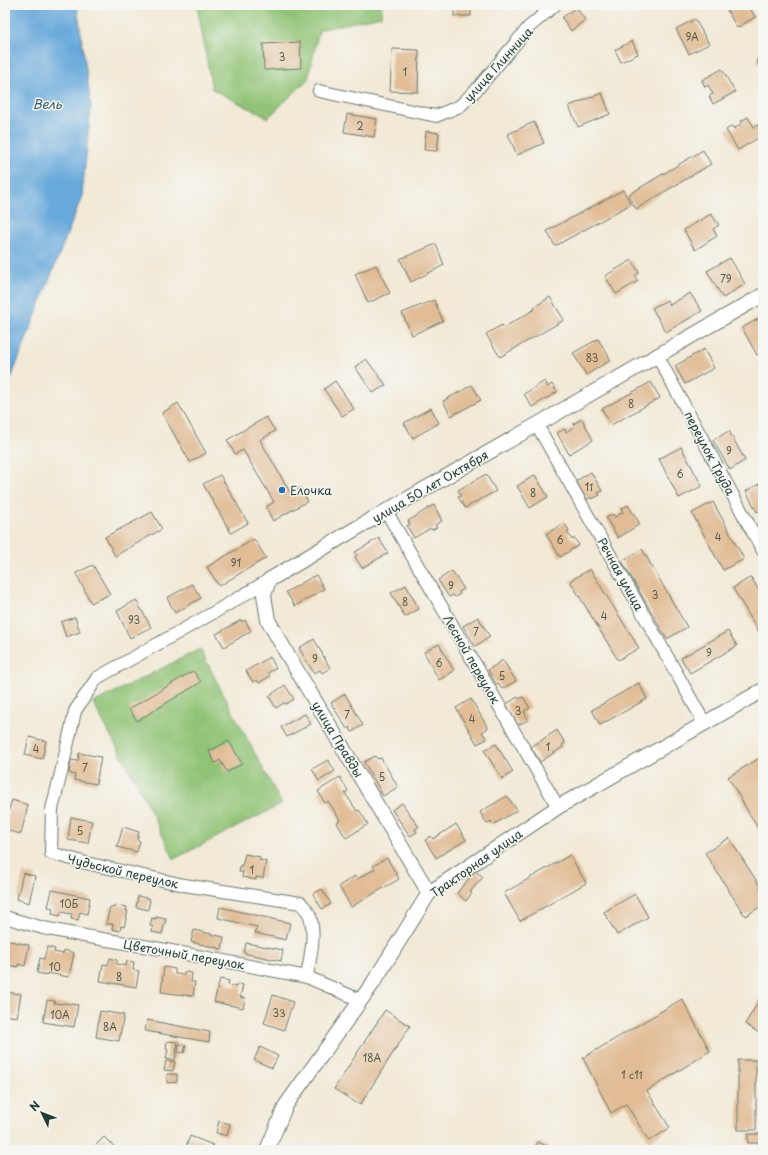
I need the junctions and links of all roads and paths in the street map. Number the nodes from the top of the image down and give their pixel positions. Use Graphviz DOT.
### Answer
graph roads {
  1 [pos="555,5"];
  2 [pos="319,91"];
  3 [pos="763,294"];
  4 [pos="657,355"];
  5 [pos="537,425"];
  6 [pos="386,511"];
  7 [pos="763,551"];
  8 [pos="269,580"];
  9 [pos="97,678"];
  10 [pos="763,690"];
  11 [pos="705,724"];
  12 [pos="558,807"];
  13 [pos="429,893"];
  14 [pos="5,917"];
  15 [pos="307,977"];
  16 [pos="360,1000"];
  17 [pos="267,1150"];
  1 -- 2 [label="street, улица Глинница"];
  3 -- 4 [label="street, улица 50 лет Октября"];
  4 -- 5 [label="street, улица 50 лет Октября"];
  4 -- 7 [label="street, переулок Труда"];
  5 -- 6 [label="street, улица 50 лет Октября"];
  5 -- 11 [label="street, Речная улица"];
  6 -- 8 [label="street, улица 50 лет Октября"];
  6 -- 12 [label="street, Лесной переулок"];
  8 -- 9 [label="street, улица 50 лет Октября"];
  8 -- 13 [label="street, улица Правды"];
  9 -- 15 [label="street, Чудьской переулок"];
  10 -- 11 [label="street, Тракторная улица"];
  11 -- 12 [label="street, Тракторная улица"];
  12 -- 13 [label="street, Тракторная улица"];
  13 -- 16 [label="street, Тракторная улица"];
  14 -- 15 [label="street, Цветочный переулок"];
  15 -- 16 [label="street, Цветочный переулок"];
  16 -- 17 [label="street, Тракторная улица"];
}
